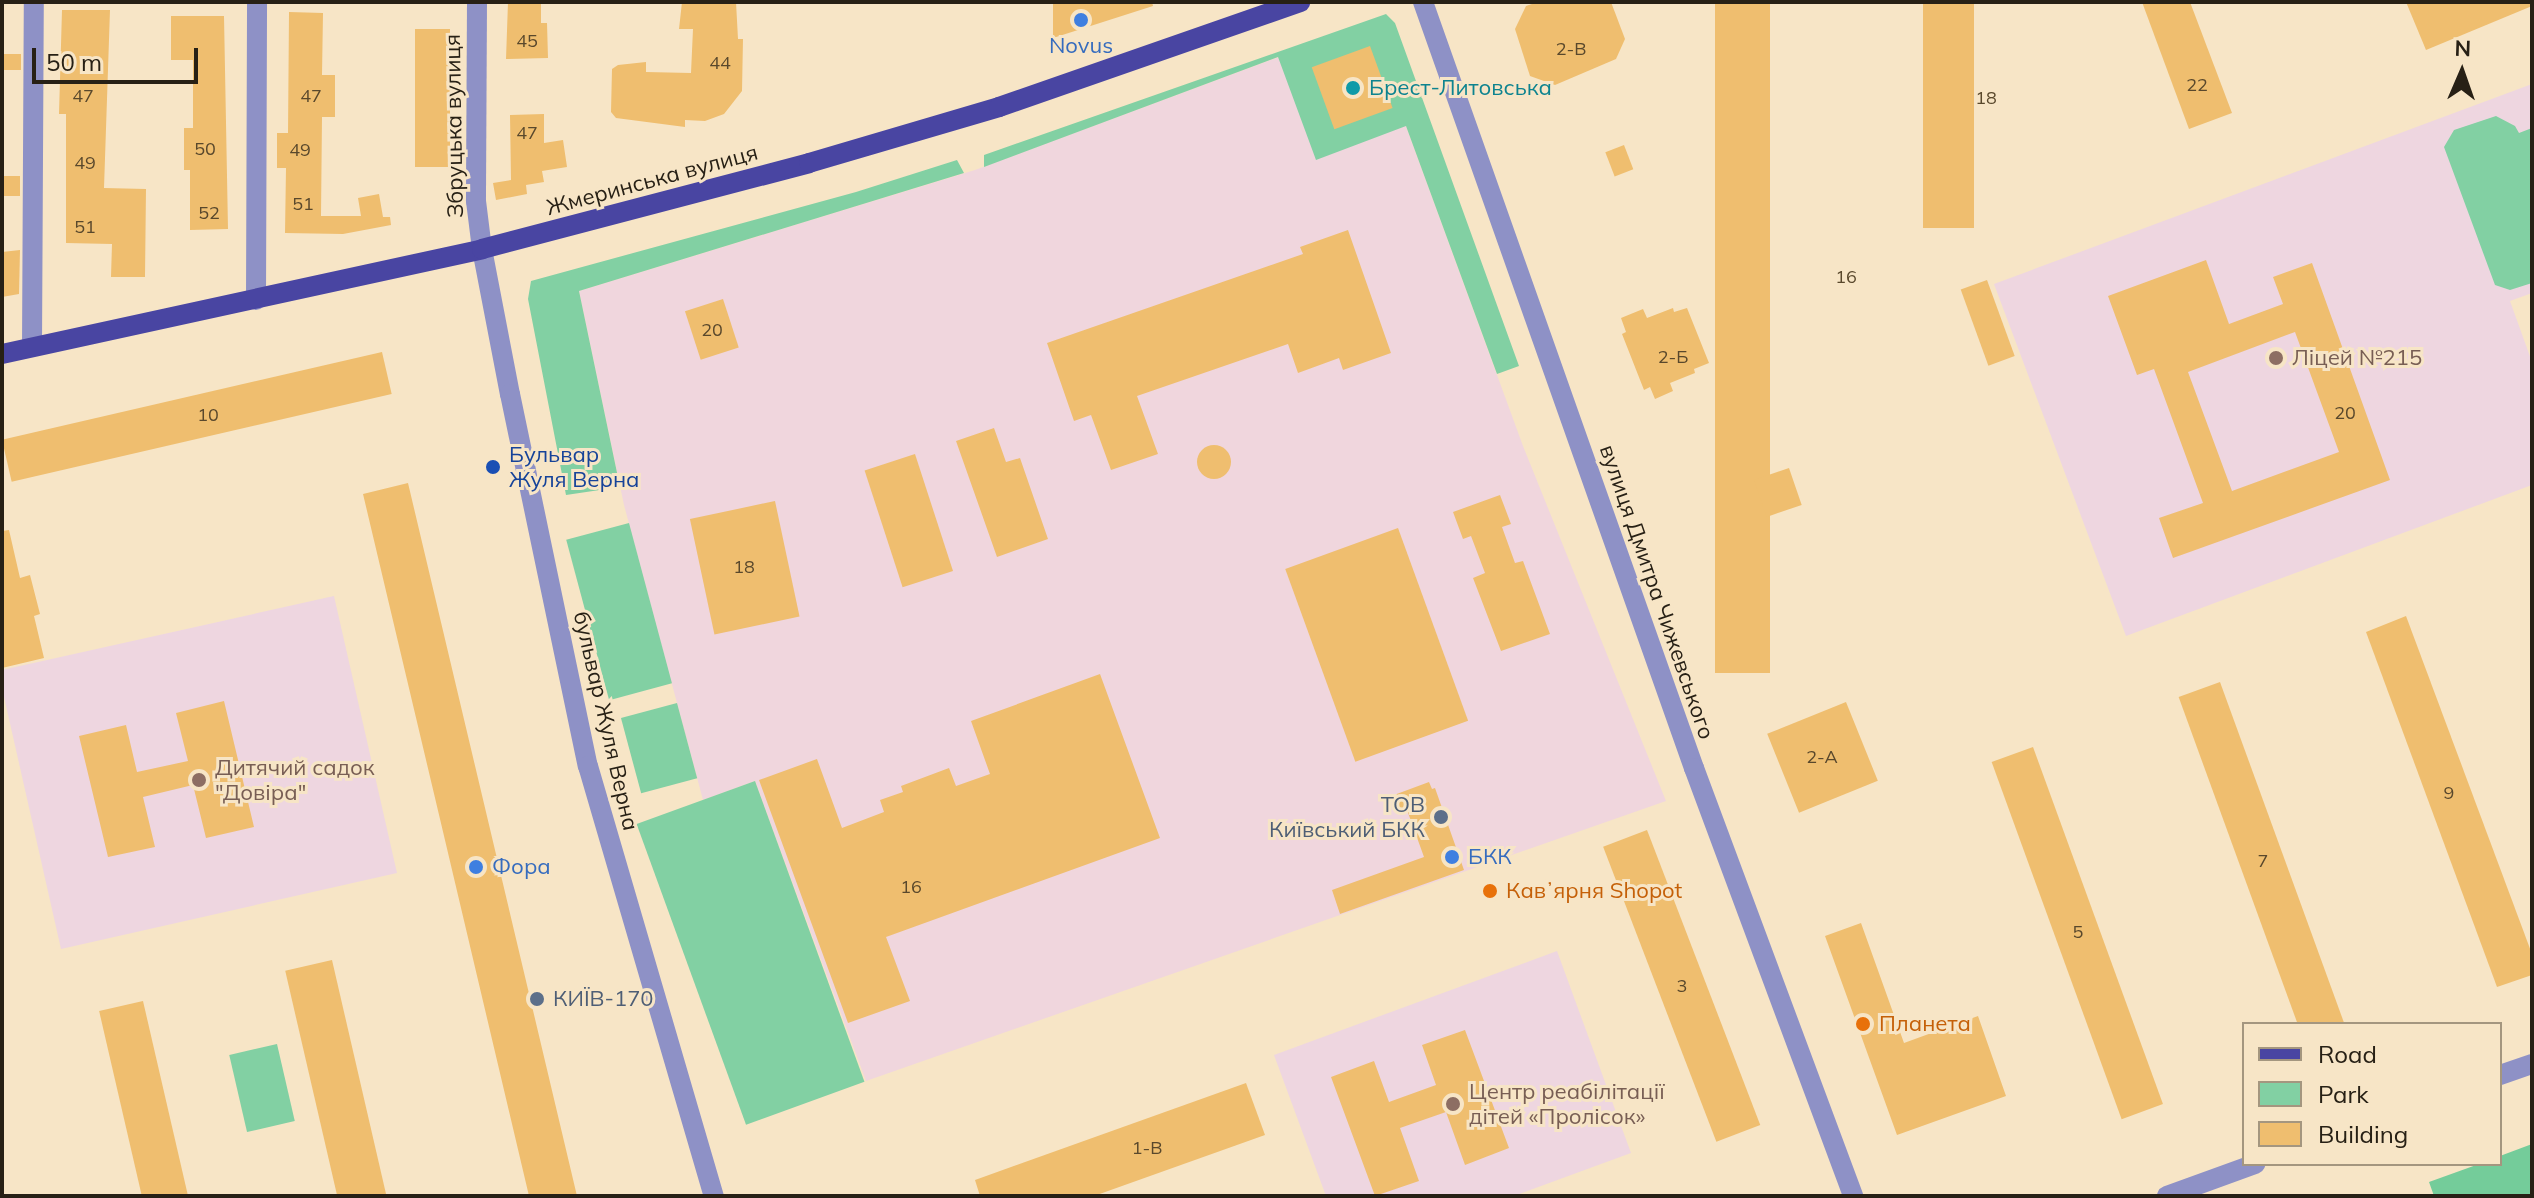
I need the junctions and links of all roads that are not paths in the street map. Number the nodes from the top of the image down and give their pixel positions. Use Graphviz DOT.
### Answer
graph roads {
  1 [pos="34,2"];
  2 [pos="257,2"];
  3 [pos="477,2"];
  4 [pos="1300,2"];
  5 [pos="1423,2"];
  6 [pos="482,249"];
  7 [pos="256,300"];
  8 [pos="32,347"];
  9 [pos="2,354"];
  10 [pos="2532,1064"];
  11 [pos="2502,1074"];
  12 [pos="2250,1166"];
  13 [pos="714,1196"];
  14 [pos="1853,1196"];
  15 [pos="2167,1196"];
  1 -- 8 [label="street"];
  2 -- 7 [label="street"];
  3 -- 6 [label="street, Збруцька вулиця"];
  4 -- 6 [label="main road, Жмеринська вулиця"];
  5 -- 14 [label="street, вулиця Дмитра Чижевського"];
  6 -- 7 [label="main road, Жмеринська вулиця"];
  6 -- 13 [label="street, бульвар Жуля Верна"];
  7 -- 8 [label="main road, Жмеринська вулиця"];
  8 -- 9 [label="main road, Жмеринська вулиця"];
  10 -- 11 [label="street"];
  12 -- 15 [label="street"];
}
